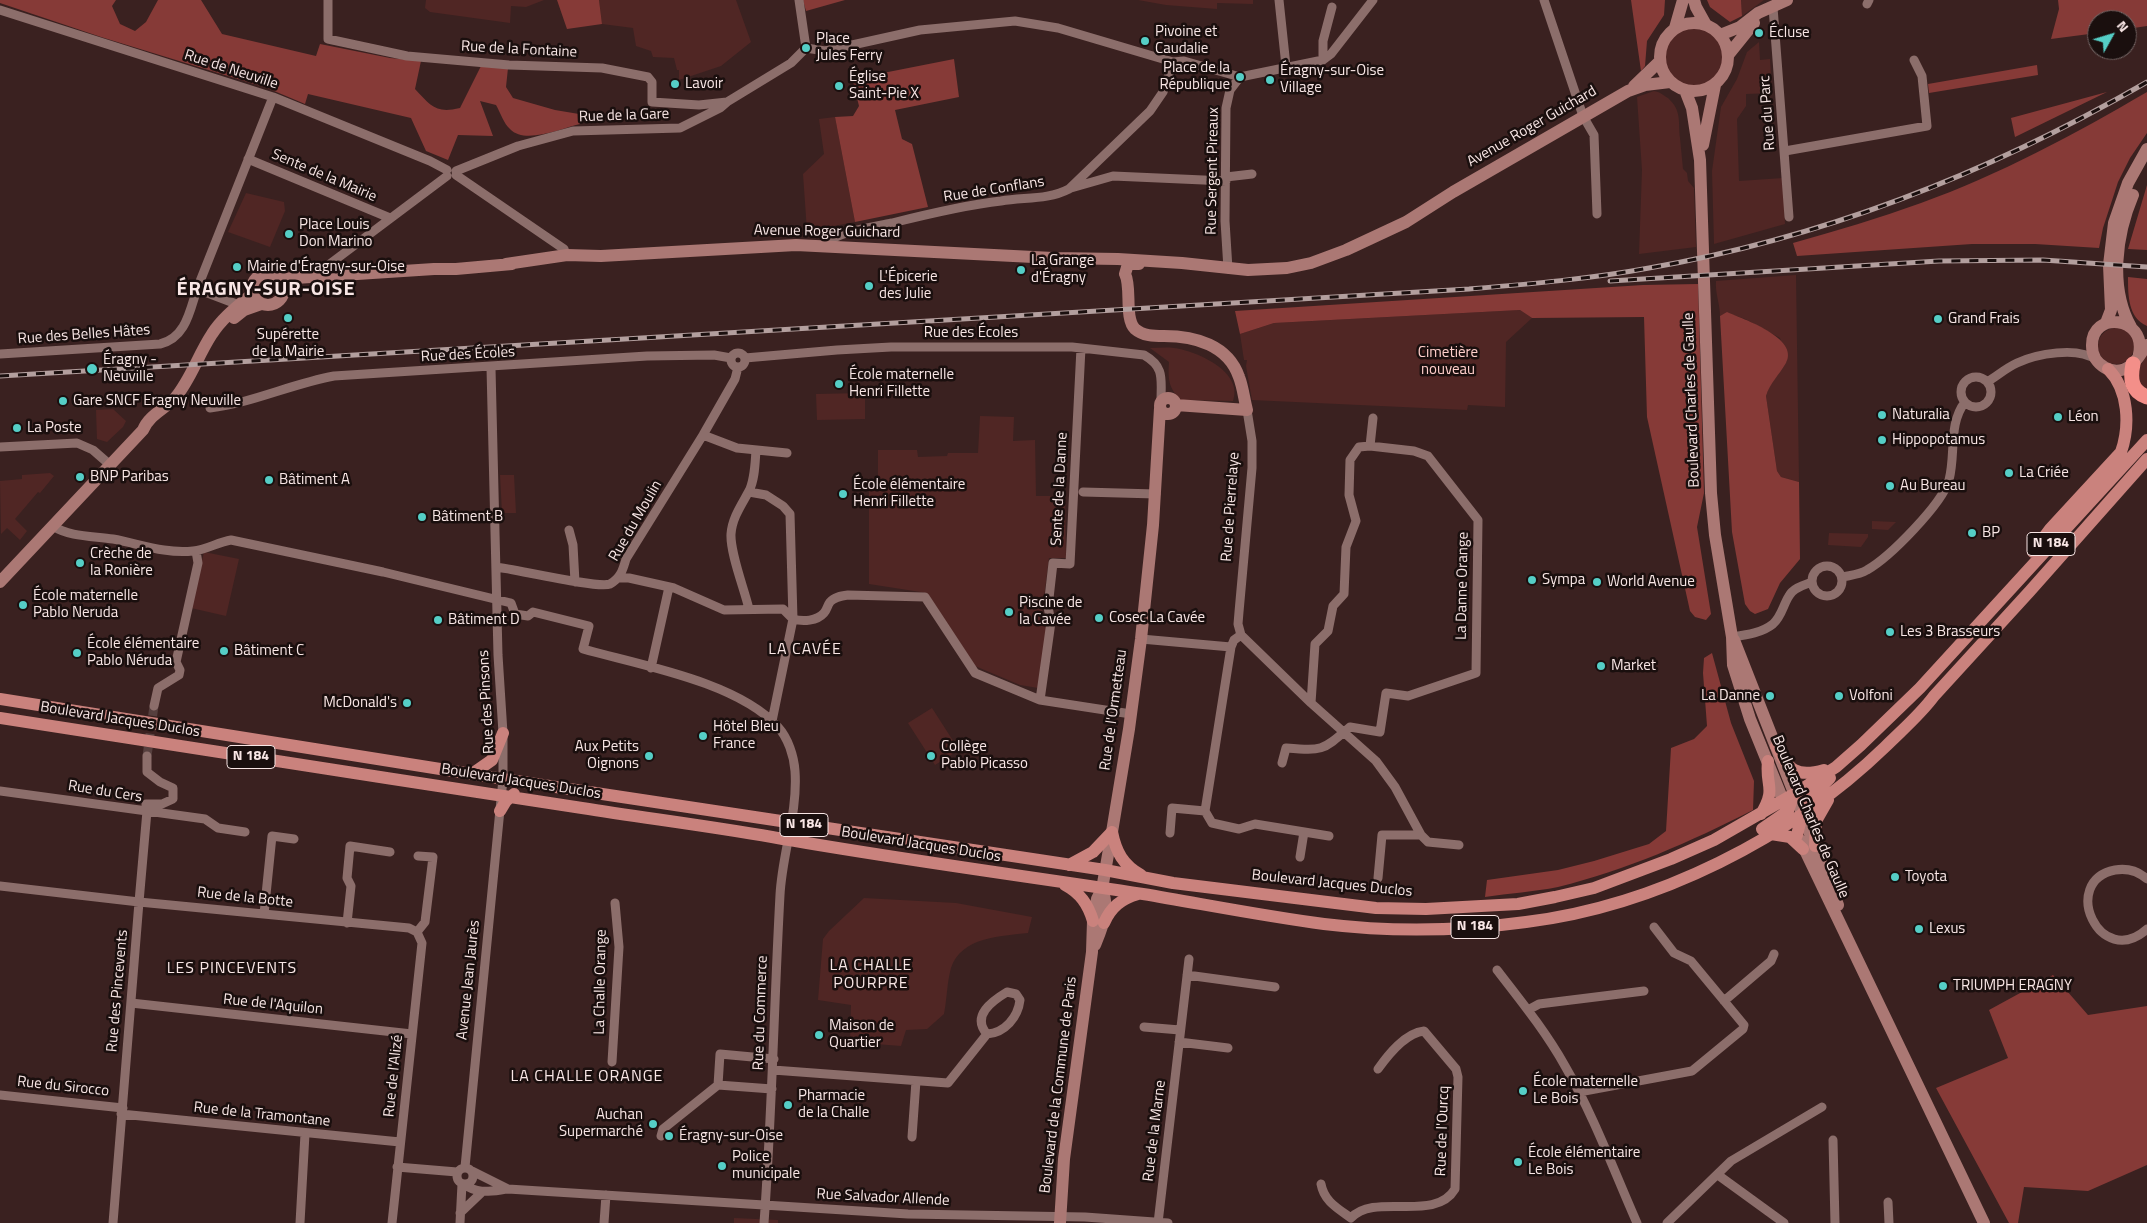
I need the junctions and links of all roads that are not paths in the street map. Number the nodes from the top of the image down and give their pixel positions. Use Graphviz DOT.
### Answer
graph roads {
  1 [pos="328,0"];
  2 [pos="799,0"];
  3 [pos="1280,0"];
  4 [pos="1372,0"];
  5 [pos="1544,0"];
  6 [pos="1683,0"];
  7 [pos="1694,0"];
  8 [pos="1780,3"];
  9 [pos="1332,7"];
  10 [pos="0,10"];
  11 [pos="1706,25"];
  12 [pos="1676,28"];
  13 [pos="1720,34"];
  14 [pos="806,48"];
  15 [pos="1728,54"];
  16 [pos="1323,60"];
  17 [pos="1914,60"];
  18 [pos="1660,61"];
  19 [pos="1173,62"];
  20 [pos="1286,66"];
  21 [pos="1240,77"];
  22 [pos="1670,82"];
  23 [pos="1715,85"];
  24 [pos="1685,90"];
  25 [pos="1628,91"];
  26 [pos="273,97"];
  27 [pos="726,102"];
  28 [pos="1583,116"];
  29 [pos="2147,150"];
  30 [pos="1785,151"];
  31 [pos="248,159"];
  32 [pos="1700,160"];
  33 [pos="2147,166"];
  34 [pos="452,173"];
  35 [pos="1252,174"];
  36 [pos="1226,179"];
  37 [pos="1069,189"];
  38 [pos="1597,214"];
  39 [pos="1790,217"];
  40 [pos="390,218"];
  41 [pos="2117,236"];
  42 [pos="820,246"];
  43 [pos="566,255"];
  44 [pos="601,256"];
  45 [pos="547,263"];
  46 [pos="500,264"];
  47 [pos="1128,268"];
  48 [pos="1228,269"];
  49 [pos="2113,273"];
  50 [pos="311,278"];
  51 [pos="282,283"];
  52 [pos="197,289"];
  53 [pos="257,299"];
  54 [pos="239,305"];
  55 [pos="2106,324"];
  56 [pos="2133,328"];
  57 [pos="2147,334"];
  58 [pos="2092,340"];
  59 [pos="1081,348"];
  60 [pos="2076,352"];
  61 [pos="0,354"];
  62 [pos="2140,354"];
  63 [pos="731,358"];
  64 [pos="745,358"];
  65 [pos="2096,360"];
  66 [pos="738,367"];
  67 [pos="491,368"];
  68 [pos="2108,369"];
  69 [pos="1988,382"];
  70 [pos="2147,397"];
  71 [pos="1965,402"];
  72 [pos="1167,407"];
  73 [pos="210,408"];
  74 [pos="1247,410"];
  75 [pos="1373,418"];
  76 [pos="143,430"];
  77 [pos="703,435"];
  78 [pos="2147,440"];
  79 [pos="1370,446"];
  80 [pos="0,447"];
  81 [pos="756,450"];
  82 [pos="787,453"];
  83 [pos="2147,459"];
  84 [pos="109,464"];
  85 [pos="2142,470"];
  86 [pos="749,492"];
  87 [pos="1083,492"];
  88 [pos="1156,494"];
  89 [pos="53,526"];
  90 [pos="569,530"];
  91 [pos="196,551"];
  92 [pos="496,567"];
  93 [pos="1842,577"];
  94 [pos="620,578"];
  95 [pos="0,582"];
  96 [pos="575,582"];
  97 [pos="1812,582"];
  98 [pos="669,587"];
  99 [pos="749,608"];
  100 [pos="794,619"];
  101 [pos="1978,625"];
  102 [pos="1241,635"];
  103 [pos="1141,638"];
  104 [pos="1732,638"];
  105 [pos="1231,647"];
  106 [pos="651,668"];
  107 [pos="0,699"];
  108 [pos="1040,700"];
  109 [pos="1311,704"];
  110 [pos="154,706"];
  111 [pos="1131,714"];
  112 [pos="0,718"];
  113 [pos="772,721"];
  114 [pos="1344,732"];
  115 [pos="504,733"];
  116 [pos="1776,746"];
  117 [pos="147,756"];
  118 [pos="1768,761"];
  119 [pos="1282,763"];
  120 [pos="1836,767"];
  121 [pos="472,774"];
  122 [pos="503,779"];
  123 [pos="544,785"];
  124 [pos="1837,788"];
  125 [pos="463,790"];
  126 [pos="0,791"];
  127 [pos="506,796"];
  128 [pos="1792,809"];
  129 [pos="500,810"];
  130 [pos="147,811"];
  131 [pos="1205,811"];
  132 [pos="1761,814"];
  133 [pos="245,832"];
  134 [pos="1112,832"];
  135 [pos="1304,832"];
  136 [pos="1170,833"];
  137 [pos="1771,834"];
  138 [pos="1421,835"];
  139 [pos="1329,836"];
  140 [pos="294,839"];
  141 [pos="1459,845"];
  142 [pos="1809,847"];
  143 [pos="390,852"];
  144 [pos="418,856"];
  145 [pos="1300,857"];
  146 [pos="1725,858"];
  147 [pos="1069,865"];
  148 [pos="1105,870"];
  149 [pos="1146,878"];
  150 [pos="1378,878"];
  151 [pos="2147,879"];
  152 [pos="1062,883"];
  153 [pos="0,889"];
  154 [pos="1102,889"];
  155 [pos="1140,894"];
  156 [pos="139,902"];
  157 [pos="615,903"];
  158 [pos="264,914"];
  159 [pos="1098,922"];
  160 [pos="347,923"];
  161 [pos="1654,928"];
  162 [pos="2147,929"];
  163 [pos="417,932"];
  164 [pos="1774,954"];
  165 [pos="1189,959"];
  166 [pos="1497,970"];
  167 [pos="1187,975"];
  168 [pos="1275,987"];
  169 [pos="1644,990"];
  170 [pos="1724,1001"];
  171 [pos="131,1003"];
  172 [pos="1528,1010"];
  173 [pos="1144,1027"];
  174 [pos="1180,1030"];
  175 [pos="412,1034"];
  176 [pos="987,1034"];
  177 [pos="1179,1042"];
  178 [pos="1228,1048"];
  179 [pos="774,1058"];
  180 [pos="612,1062"];
  181 [pos="1378,1069"];
  182 [pos="773,1070"];
  183 [pos="916,1081"];
  184 [pos="718,1084"];
  185 [pos="772,1089"];
  186 [pos="1579,1092"];
  187 [pos="0,1095"];
  188 [pos="1822,1107"];
  189 [pos="122,1111"];
  190 [pos="306,1134"];
  191 [pos="661,1136"];
  192 [pos="912,1137"];
  193 [pos="1833,1140"];
  194 [pos="400,1142"];
  195 [pos="397,1167"];
  196 [pos="465,1170"];
  197 [pos="1718,1175"];
  198 [pos="463,1184"];
  199 [pos="1321,1184"];
  200 [pos="508,1189"];
  201 [pos="481,1192"];
  202 [pos="606,1195"];
  203 [pos="1888,1202"];
  204 [pos="460,1213"];
  205 [pos="1060,1220"];
  206 [pos="1350,1221"];
  207 [pos="112,1223"];
  208 [pos="300,1223"];
  209 [pos="392,1223"];
  210 [pos="460,1223"];
  211 [pos="604,1223"];
  212 [pos="764,1223"];
  213 [pos="1161,1223"];
  214 [pos="1637,1223"];
  215 [pos="1667,1223"];
  216 [pos="1784,1223"];
  217 [pos="1835,1223"];
  218 [pos="1889,1223"];
  219 [pos="1984,1223"];
  1 -- 27 [label="street, Rue de la Fontaine"];
  2 -- 14 [label="street"];
  3 -- 20 [label="street"];
  4 -- 16 [label="street"];
  5 -- 28 [label="street"];
  6 -- 12 [label="main road"];
  7 -- 11 [label="main road"];
  8 -- 13 [label="main road"];
  8 -- 15 [label="main road"];
  8 -- 30 [label="street, Rue du Parc"];
  9 -- 16 [label="street"];
  10 -- 26 [label="street, Rue de Neuville"];
  11 -- 12 [label="main road"];
  11 -- 13 [label="main road"];
  12 -- 18 [label="main road"];
  13 -- 15 [label="main road"];
  14 -- 19 [label="street"];
  14 -- 27 [label="street, Rue de la Gare"];
  15 -- 23 [label="main road"];
  16 -- 20 [label="street"];
  17 -- 30 [label="street"];
  18 -- 22 [label="main road"];
  18 -- 25 [label="main road, Avenue Roger Guichard"];
  19 -- 21 [label="street"];
  19 -- 37 [label="street, Rue de Conflans"];
  20 -- 21 [label="street"];
  21 -- 36 [label="street, Rue Sergent Pireaux"];
  22 -- 24 [label="main road"];
  22 -- 25 [label="main road, Avenue Roger Guichard"];
  23 -- 24 [label="main road"];
  23 -- 32 [label="main road, Boulevard Charles de Gaulle"];
  24 -- 32 [label="main road, Boulevard Charles de Gaulle"];
  25 -- 28 [label="main road, Avenue Roger Guichard"];
  26 -- 31 [label="street, Rue des Belles Hâtes"];
  26 -- 34 [label="street, Rue de Neuville"];
  27 -- 34 [label="street, Rue de la Gare"];
  28 -- 38 [label="street"];
  28 -- 48 [label="main road, Avenue Roger Guichard"];
  29 -- 41 [label="main road"];
  30 -- 39 [label="street, Rue du Parc"];
  31 -- 40 [label="street, Sente de la Mairie"];
  31 -- 52 [label="street, Rue des Belles Hâtes"];
  32 -- 104 [label="main road, Boulevard Charles de Gaulle"];
  33 -- 41 [label="main road"];
  34 -- 40 [label="street, Rue de la Gare"];
  34 -- 43 [label="street, Rue de Neuville"];
  35 -- 36 [label="street"];
  36 -- 37 [label="street"];
  36 -- 48 [label="street, Rue Sergent Pireaux"];
  37 -- 42 [label="street, Rue de Conflans"];
  40 -- 50 [label="street, Rue de la Gare"];
  41 -- 49 [label="main road"];
  42 -- 44 [label="main road, Avenue Roger Guichard"];
  42 -- 47 [label="main road, Avenue Roger Guichard"];
  43 -- 44 [label="main road, Avenue Roger Guichard"];
  43 -- 45 [label="main road"];
  43 -- 46 [label="main road, Avenue Roger Guichard"];
  44 -- 45 [label="main road, Avenue Roger Guichard"];
  45 -- 46 [label="main road, Avenue Roger Guichard"];
  46 -- 50 [label="main road, Avenue Roger Guichard"];
  47 -- 48 [label="main road, Avenue Roger Guichard"];
  47 -- 48 [label="main road, Avenue Roger Guichard"];
  47 -- 74 [label="main road, Rue de Pierrelaye"];
  49 -- 55 [label="main road"];
  49 -- 56 [label="main road"];
  50 -- 51 [label="main road, Avenue Roger Guichard"];
  51 -- 53 [label="main road"];
  51 -- 53 [label="main road"];
  52 -- 54 [label="street"];
  52 -- 61 [label="street, Rue des Belles Hâtes"];
  53 -- 54 [label="main road"];
  53 -- 76 [label="main road"];
  54 -- 76 [label="main road"];
  55 -- 56 [label="main road"];
  55 -- 58 [label="main road"];
  56 -- 57 [label="main road"];
  56 -- 62 [label="main road"];
  58 -- 60 [label="street"];
  58 -- 65 [label="main road"];
  59 -- 64 [label="street, Rue des Écoles"];
  59 -- 72 [label="street, Rue des Écoles"];
  59 -- 108 [label="street, Sente de la Danne"];
  60 -- 65 [label="street"];
  60 -- 69 [label="street"];
  62 -- 68 [label="main road"];
  62 -- 70 [label="highway"];
  63 -- 64 [label="street"];
  63 -- 66 [label="street"];
  63 -- 67 [label="street, Rue des Écoles"];
  64 -- 66 [label="street"];
  65 -- 68 [label="main road"];
  66 -- 77 [label="street, Rue du Moulin"];
  67 -- 73 [label="street, Rue des Écoles"];
  67 -- 92 [label="street, Rue des Pinsons"];
  68 -- 101 [label="main road"];
  69 -- 71 [label="street"];
  69 -- 71 [label="street"];
  71 -- 93 [label="street"];
  72 -- 74 [label="main road"];
  72 -- 88 [label="main road, Rue de l'Ormetteau"];
  74 -- 102 [label="street, Rue de Pierrelaye"];
  75 -- 79 [label="street"];
  76 -- 84 [label="main road"];
  77 -- 81 [label="street"];
  77 -- 94 [label="street, Rue du Moulin"];
  78 -- 101 [label="main road, N 184"];
  79 -- 109 [label="street"];
  79 -- 114 [label="street, La Danne Orange"];
  80 -- 84 [label="street"];
  81 -- 82 [label="street"];
  81 -- 86 [label="street"];
  83 -- 85 [label="main road, N 184"];
  84 -- 89 [label="main road"];
  85 -- 124 [label="main road, N 184"];
  86 -- 99 [label="street"];
  86 -- 100 [label="street"];
  87 -- 88 [label="street, Sente de la Danne"];
  88 -- 103 [label="main road, Rue de l'Ormetteau"];
  89 -- 91 [label="street"];
  89 -- 95 [label="main road"];
  90 -- 96 [label="street"];
  91 -- 106 [label="street, Rue du Commerce"];
  91 -- 110 [label="street"];
  92 -- 96 [label="street, Rue du Moulin"];
  92 -- 115 [label="street, Rue des Pinsons"];
  93 -- 97 [label="street"];
  93 -- 97 [label="street"];
  94 -- 96 [label="street, Rue du Moulin"];
  94 -- 98 [label="street"];
  97 -- 104 [label="street"];
  98 -- 99 [label="street"];
  98 -- 106 [label="street"];
  99 -- 100 [label="street"];
  100 -- 108 [label="street"];
  100 -- 113 [label="street"];
  101 -- 120 [label="main road, N 184"];
  102 -- 105 [label="street"];
  102 -- 109 [label="street"];
  103 -- 105 [label="street"];
  103 -- 111 [label="main road, Rue de l'Ormetteau"];
  104 -- 116 [label="main road, Boulevard Charles de Gaulle"];
  104 -- 118 [label="main road, Boulevard Charles de Gaulle"];
  105 -- 131 [label="street"];
  106 -- 113 [label="street, Rue du Commerce"];
  107 -- 121 [label="main road, Boulevard Jacques Duclos / N 184"];
  108 -- 111 [label="street"];
  109 -- 114 [label="street"];
  111 -- 134 [label="main road, Rue de l'Ormetteau"];
  112 -- 125 [label="main road, Boulevard Jacques Duclos / N 184"];
  113 -- 179 [label="street, Rue du Commerce"];
  114 -- 119 [label="street"];
  114 -- 138 [label="street"];
  115 -- 121 [label="main road"];
  115 -- 122 [label="street, Rue des Pinsons"];
  116 -- 120 [label="main road, N 184"];
  116 -- 128 [label="main road, Boulevard Charles de Gaulle"];
  117 -- 130 [label="street"];
  118 -- 128 [label="main road, Boulevard Charles de Gaulle"];
  118 -- 132 [label="main road"];
  120 -- 128 [label="main road, N 184"];
  120 -- 128 [label="main road, N 184"];
  121 -- 122 [label="main road, Boulevard Jacques Duclos / N 184"];
  122 -- 123 [label="main road, Boulevard Jacques Duclos / N 184"];
  122 -- 125 [label="main road, N 184"];
  122 -- 127 [label="street, Rue des Pinsons"];
  123 -- 127 [label="main road, N 184"];
  123 -- 147 [label="main road, Boulevard Jacques Duclos / N 184"];
  124 -- 128 [label="main road, N 184"];
  124 -- 142 [label="main road"];
  125 -- 127 [label="main road, Boulevard Jacques Duclos / N 184"];
  126 -- 130 [label="street, Rue du Cers"];
  127 -- 129 [label="main road"];
  127 -- 152 [label="main road, Boulevard Jacques Duclos / N 184"];
  128 -- 132 [label="main road, Boulevard Jacques Duclos / N 184"];
  128 -- 137 [label="main road, Boulevard Jacques Duclos / N 184"];
  128 -- 142 [label="main road, Boulevard Charles de Gaulle"];
  128 -- 142 [label="main road, Boulevard Charles de Gaulle"];
  128 -- 146 [label="main road"];
  129 -- 196 [label="street, Avenue Jean Jaurès"];
  130 -- 133 [label="street"];
  130 -- 156 [label="street, Rue du Cers"];
  131 -- 135 [label="street"];
  131 -- 136 [label="street"];
  132 -- 149 [label="main road, Boulevard Jacques Duclos / N 184"];
  134 -- 147 [label="main road"];
  134 -- 148 [label="main road, Rue de l'Ormetteau"];
  134 -- 149 [label="main road"];
  135 -- 139 [label="street"];
  135 -- 145 [label="street"];
  137 -- 142 [label="main road"];
  137 -- 146 [label="main road, Boulevard Jacques Duclos / N 184"];
  138 -- 141 [label="street"];
  138 -- 150 [label="street"];
  140 -- 158 [label="street"];
  142 -- 219 [label="main road, Boulevard Charles de Gaulle"];
  143 -- 160 [label="street"];
  144 -- 163 [label="street"];
  146 -- 155 [label="main road, Boulevard Jacques Duclos / N 184"];
  147 -- 148 [label="main road, Boulevard Jacques Duclos / N 184"];
  148 -- 149 [label="main road, Boulevard Jacques Duclos / N 184"];
  148 -- 152 [label="main road, N 184"];
  148 -- 154 [label="main road, Rue de l'Ormetteau"];
  149 -- 154 [label="main road, N 184"];
  151 -- 162 [label="street"];
  152 -- 154 [label="main road, Boulevard Jacques Duclos / N 184"];
  152 -- 159 [label="main road"];
  153 -- 156 [label="street"];
  154 -- 155 [label="main road, Boulevard Jacques Duclos / N 184"];
  154 -- 159 [label="main road, Boulevard de la Commune de Paris"];
  155 -- 159 [label="main road"];
  156 -- 158 [label="street, Rue de la Botte"];
  156 -- 171 [label="street, Rue des Pincevents"];
  157 -- 180 [label="street, La Challe Orange"];
  158 -- 160 [label="street, Rue de la Botte"];
  159 -- 205 [label="main road, Boulevard de la Commune de Paris"];
  160 -- 163 [label="street, Rue de la Botte"];
  161 -- 170 [label="street"];
  163 -- 175 [label="street, Rue de l'Alizé"];
  164 -- 170 [label="street"];
  165 -- 167 [label="street, Rue de la Marne"];
  166 -- 172 [label="street"];
  167 -- 168 [label="street"];
  167 -- 174 [label="street, Rue de la Marne"];
  169 -- 172 [label="street"];
  170 -- 186 [label="street"];
  171 -- 175 [label="street, Rue de l'Aquilon"];
  171 -- 189 [label="street, Rue des Pincevents"];
  172 -- 186 [label="street"];
  173 -- 174 [label="street"];
  174 -- 177 [label="street, Rue de la Marne"];
  175 -- 194 [label="street, Rue de l'Alizé"];
  176 -- 176 [label="street"];
  176 -- 183 [label="street"];
  177 -- 178 [label="street"];
  177 -- 213 [label="street, Rue de la Marne"];
  179 -- 182 [label="street, Rue du Commerce"];
  179 -- 184 [label="street"];
  181 -- 206 [label="street, Rue de l'Ourcq"];
  182 -- 183 [label="street"];
  182 -- 185 [label="street, Rue du Commerce"];
  183 -- 192 [label="street"];
  184 -- 185 [label="street"];
  184 -- 191 [label="street"];
  185 -- 212 [label="street, Rue du Commerce"];
  186 -- 214 [label="street"];
  187 -- 189 [label="street, Rue du Sirocco"];
  188 -- 197 [label="street"];
  189 -- 190 [label="street, Rue de la Tramontane"];
  189 -- 207 [label="street, Rue des Pincevents"];
  190 -- 194 [label="street, Rue de la Tramontane"];
  190 -- 208 [label="street"];
  193 -- 217 [label="street"];
  194 -- 195 [label="street, Rue de l'Alizé"];
  195 -- 196 [label="street"];
  195 -- 209 [label="street, Rue de l'Alizé"];
  196 -- 198 [label="street"];
  196 -- 198 [label="street"];
  196 -- 200 [label="street, Rue Salvador Allende"];
  197 -- 215 [label="street"];
  197 -- 216 [label="street"];
  198 -- 201 [label="street"];
  198 -- 204 [label="street"];
  199 -- 206 [label="street, Rue de l'Ourcq"];
  200 -- 201 [label="street, Rue Salvador Allende"];
  200 -- 202 [label="street, Rue Salvador Allende"];
  201 -- 204 [label="street"];
  202 -- 205 [label="street, Rue Salvador Allende"];
  202 -- 211 [label="street"];
  203 -- 218 [label="street"];
  204 -- 210 [label="street"];
  205 -- 213 [label="street, Rue Salvador Allende"];
}
